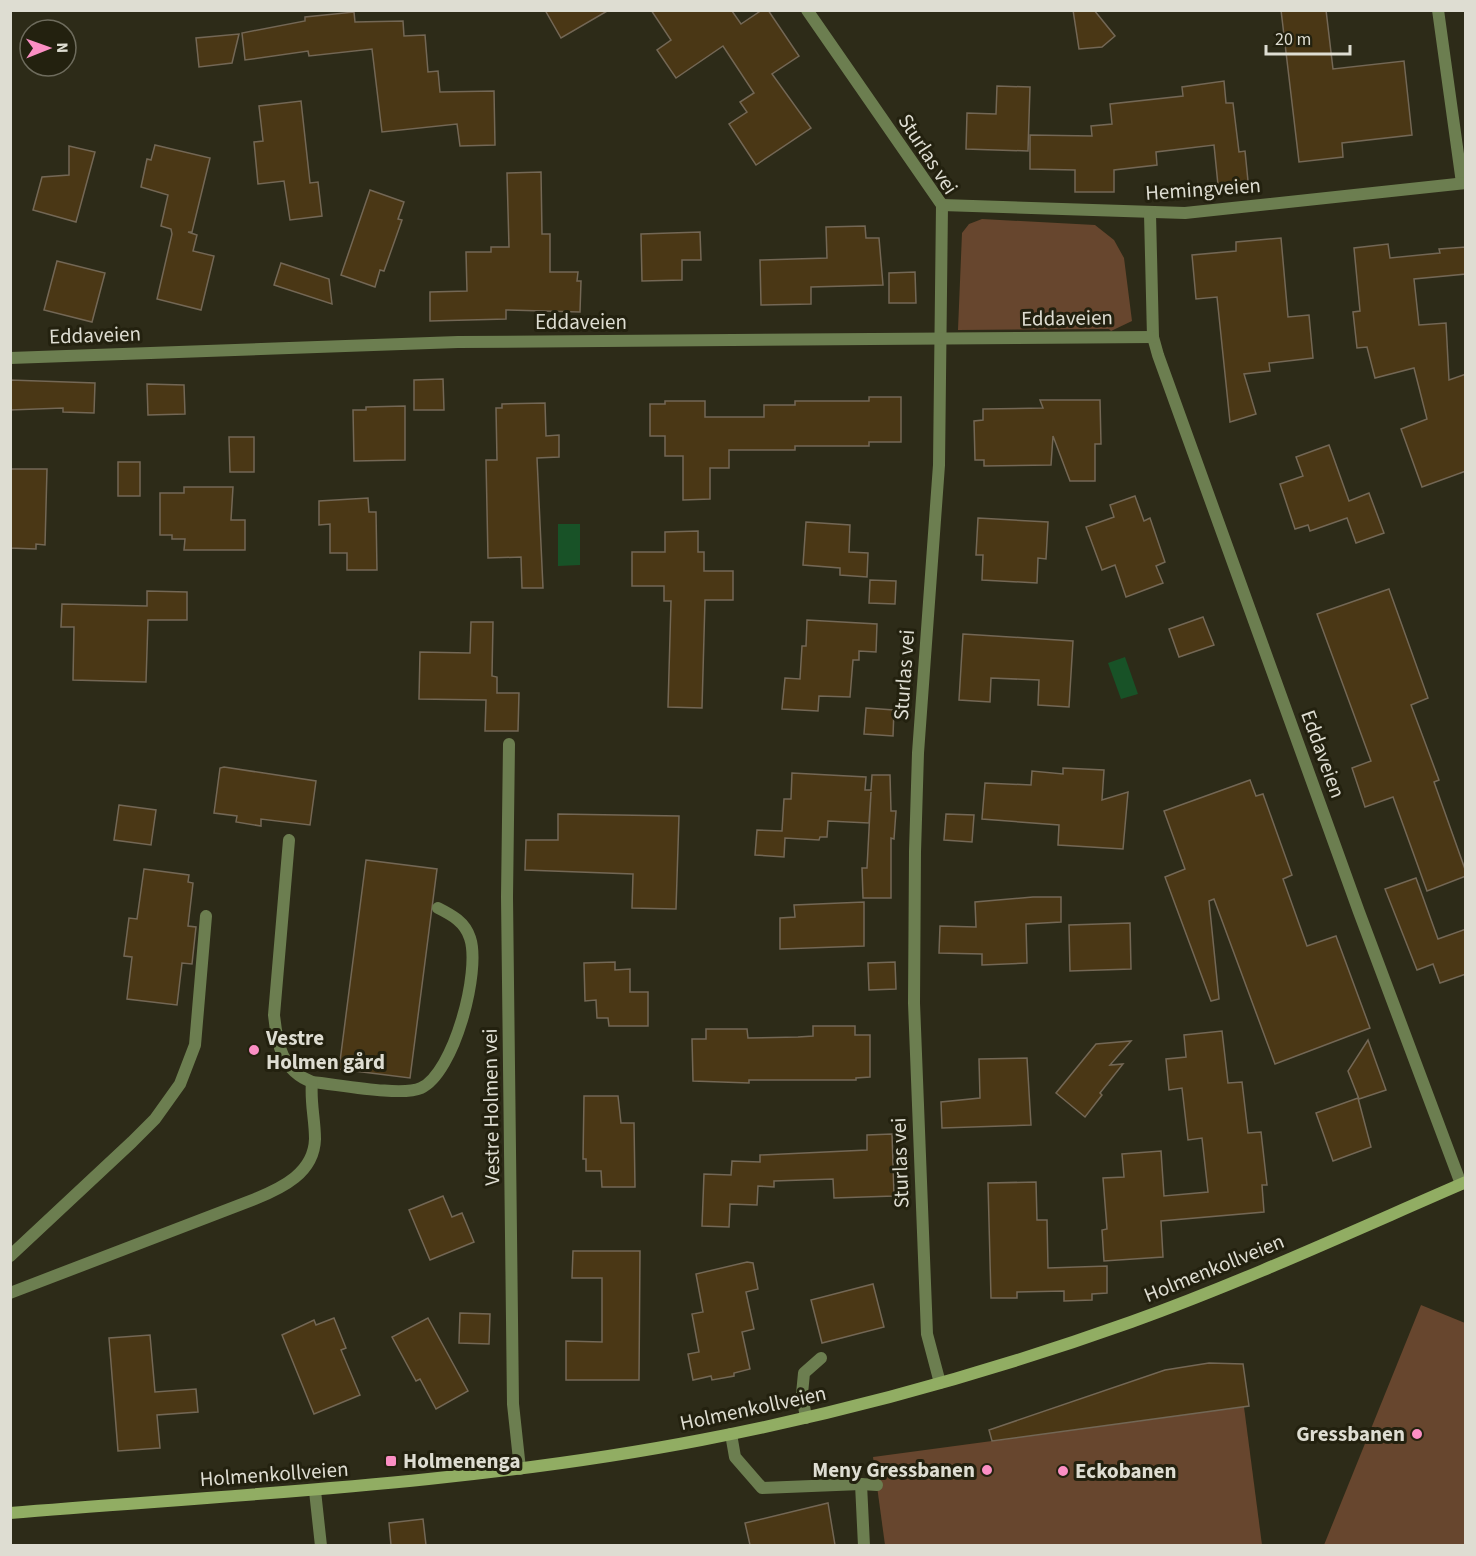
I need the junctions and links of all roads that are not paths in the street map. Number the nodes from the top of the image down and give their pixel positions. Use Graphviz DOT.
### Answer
graph roads {
  1 [pos="807,10"];
  2 [pos="1438,10"];
  3 [pos="1464,183"];
  4 [pos="942,205"];
  5 [pos="1150,214"];
  6 [pos="1153,337"];
  7 [pos="942,339"];
  8 [pos="10,358"];
  9 [pos="509,744"];
  10 [pos="289,840"];
  11 [pos="438,908"];
  12 [pos="206,916"];
  13 [pos="312,1082"];
  14 [pos="1463,1183"];
  15 [pos="10,1256"];
  16 [pos="10,1293"];
  17 [pos="821,1358"];
  18 [pos="939,1383"];
  19 [pos="806,1418"];
  20 [pos="731,1434"];
  21 [pos="520,1470"];
  22 [pos="861,1484"];
  23 [pos="876,1485"];
  24 [pos="315,1491"];
  25 [pos="10,1514"];
  26 [pos="321,1545"];
  27 [pos="864,1545"];
  1 -- 4 [label="street, Sturlas vei"];
  2 -- 3 [label="street"];
  3 -- 5 [label="street, Hemingveien"];
  4 -- 5 [label="street, Hemingveien"];
  4 -- 7 [label="street, Sturlas vei"];
  5 -- 6 [label="street, Eddaveien"];
  6 -- 7 [label="street, Eddaveien"];
  6 -- 14 [label="street, Eddaveien"];
  7 -- 8 [label="street, Eddaveien"];
  7 -- 18 [label="street, Sturlas vei"];
  9 -- 21 [label="street, Vestre Holmen vei"];
  10 -- 13 [label="street"];
  11 -- 13 [label="street"];
  12 -- 15 [label="street"];
  13 -- 16 [label="street"];
  14 -- 18 [label="main road, Holmenkollveien"];
  17 -- 19 [label="street"];
  18 -- 19 [label="main road, Holmenkollveien"];
  19 -- 20 [label="main road, Holmenkollveien"];
  20 -- 21 [label="main road, Holmenkollveien"];
  20 -- 22 [label="street"];
  21 -- 24 [label="main road, Holmenkollveien"];
  22 -- 23 [label="street"];
  22 -- 27 [label="street"];
  24 -- 25 [label="main road, Holmenkollveien"];
  24 -- 26 [label="street"];
}
